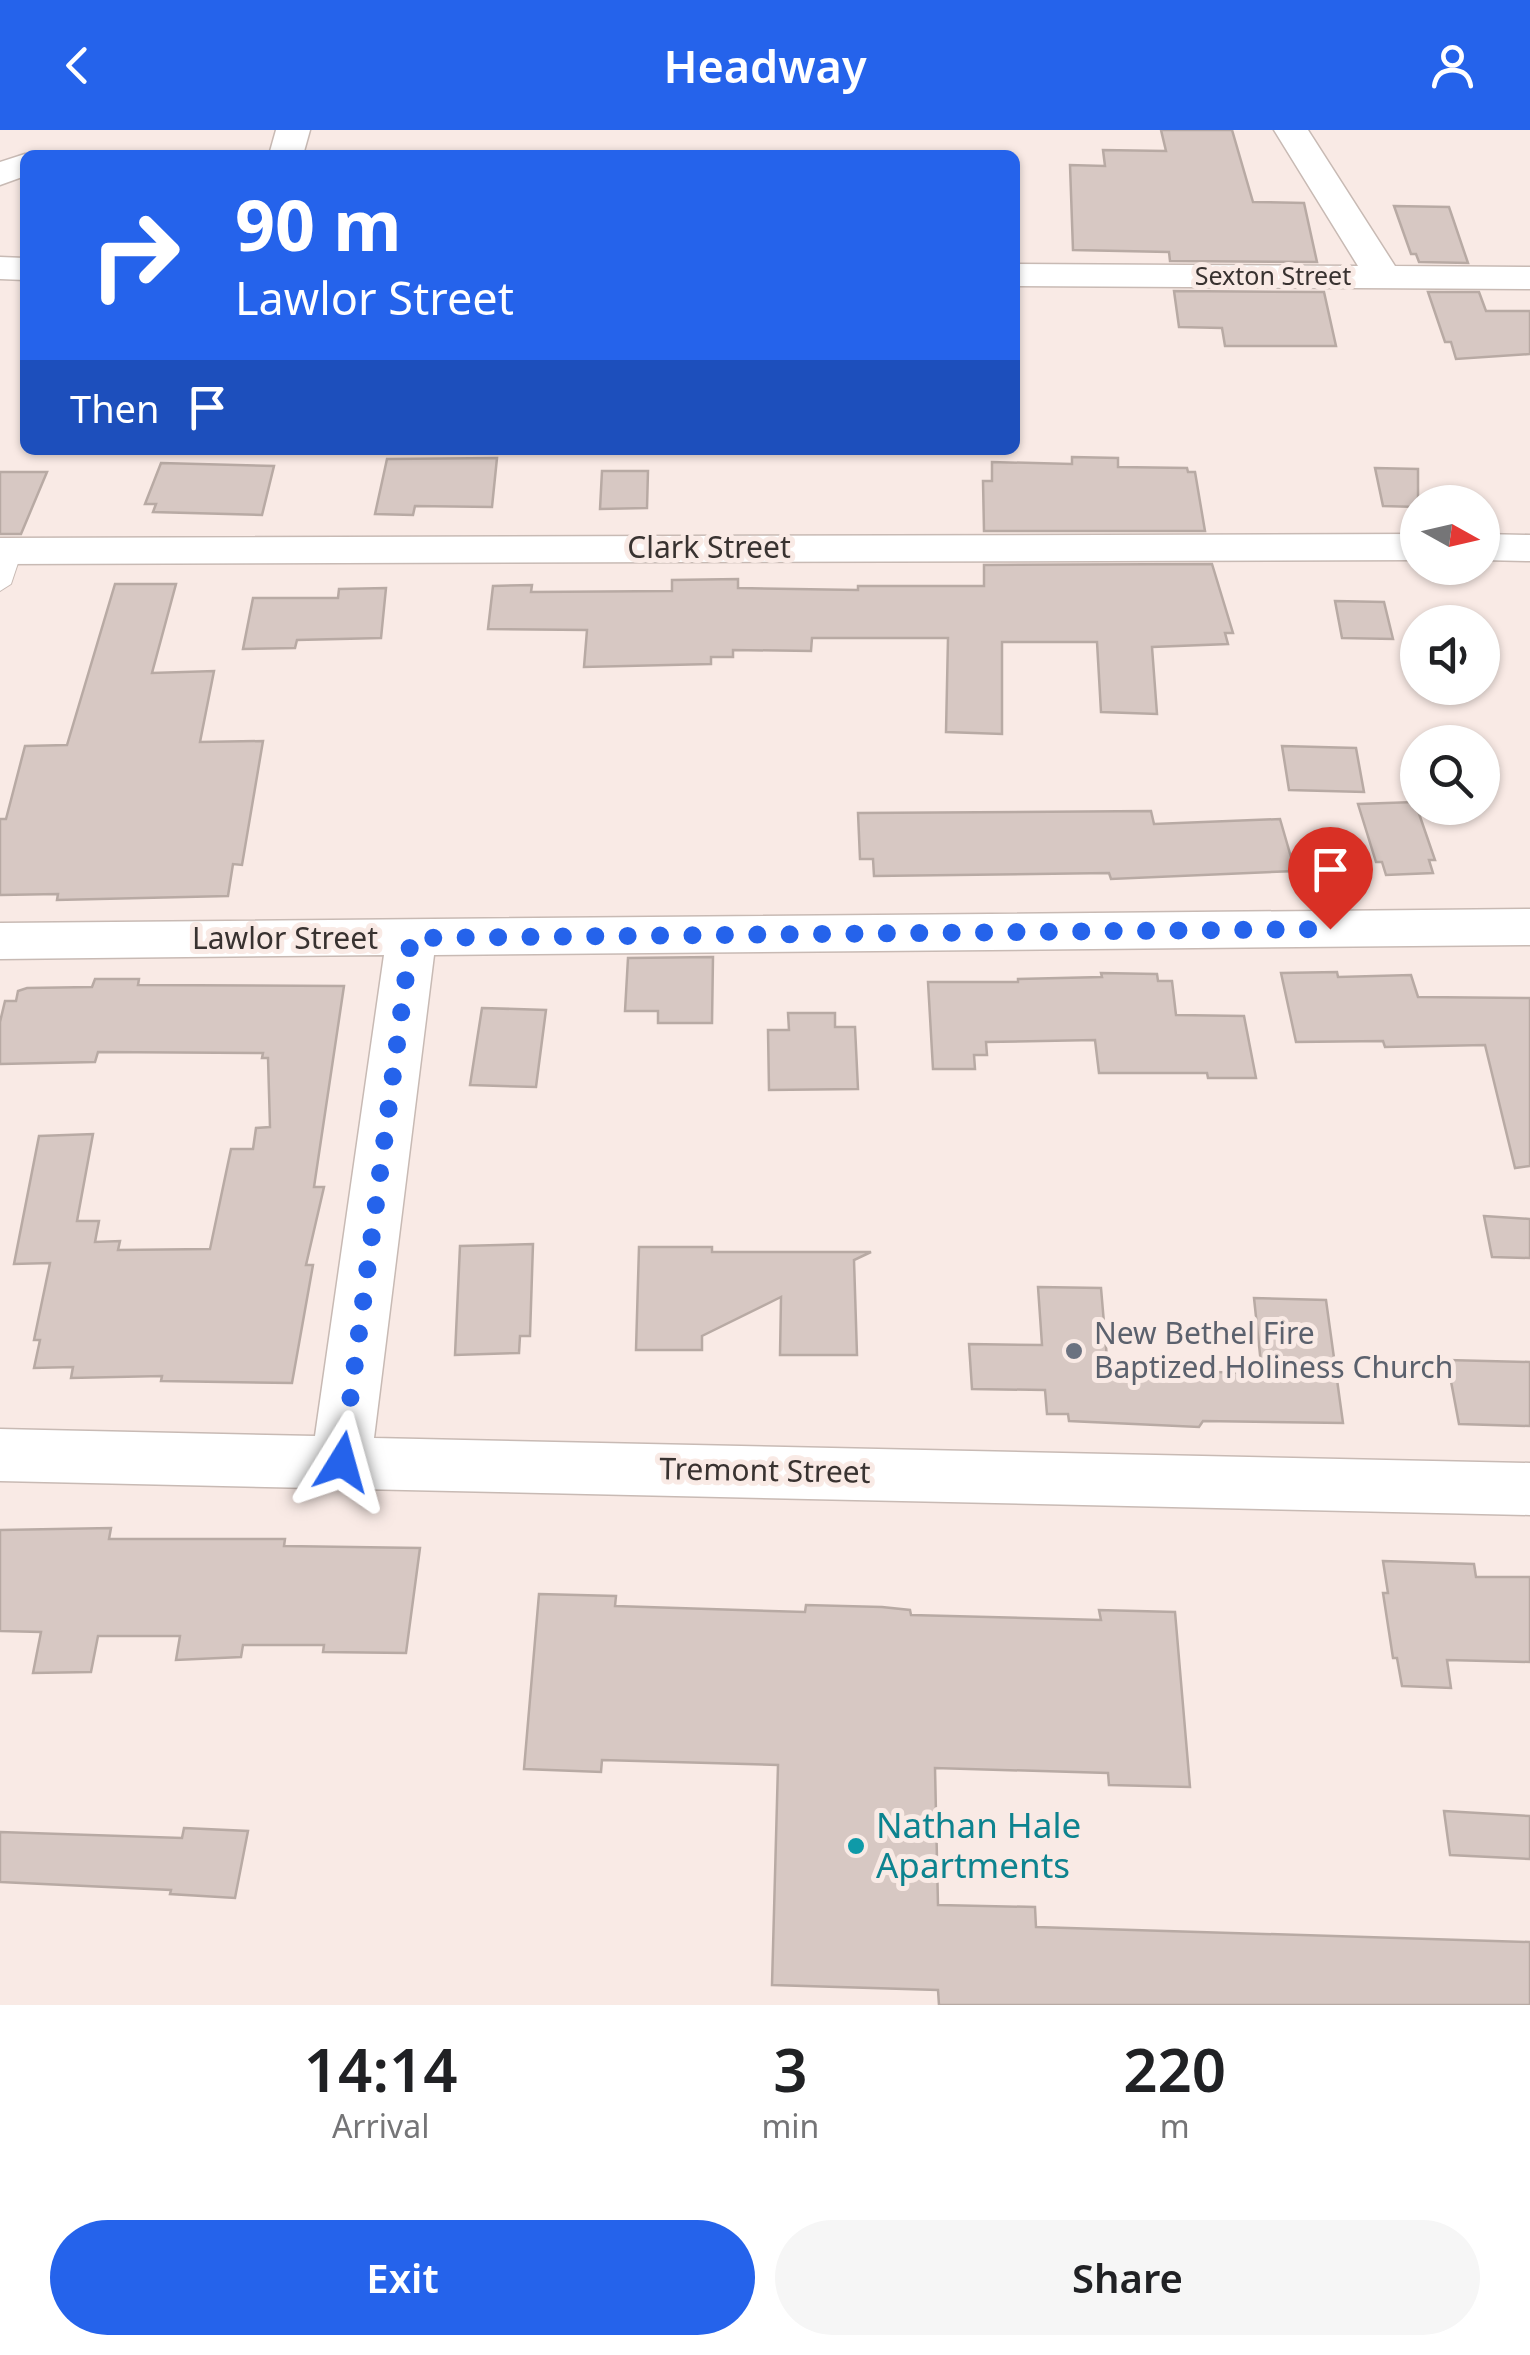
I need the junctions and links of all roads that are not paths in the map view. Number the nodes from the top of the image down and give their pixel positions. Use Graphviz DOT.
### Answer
graph roads {
  1 [pos="1291,130"];
  2 [pos="1020,275"];
  3 [pos="1382,276"];
  4 [pos="1530,278"];
  5 [pos="1400,547"];
  6 [pos="1500,547"];
  7 [pos="1530,548"];
  8 [pos="4,562"];
  9 [pos="1530,927"];
  10 [pos="411,938"];
  11 [pos="0,941"];
  12 [pos="0,1455"];
  13 [pos="342,1462"];
  14 [pos="1530,1488"];
  1 -- 3 [label="street"];
  2 -- 3 [label="street, Sexton Street"];
  3 -- 4 [label="street, Sexton Street"];
  5 -- 8 [label="street, Clark Street"];
  6 -- 7 [label="street"];
  9 -- 10 [label="street, Lawlor Street"];
  10 -- 11 [label="street, Lawlor Street"];
  10 -- 13 [label="street"];
  12 -- 13 [label="street, Tremont Street"];
  13 -- 14 [label="street, Tremont Street"];
}
